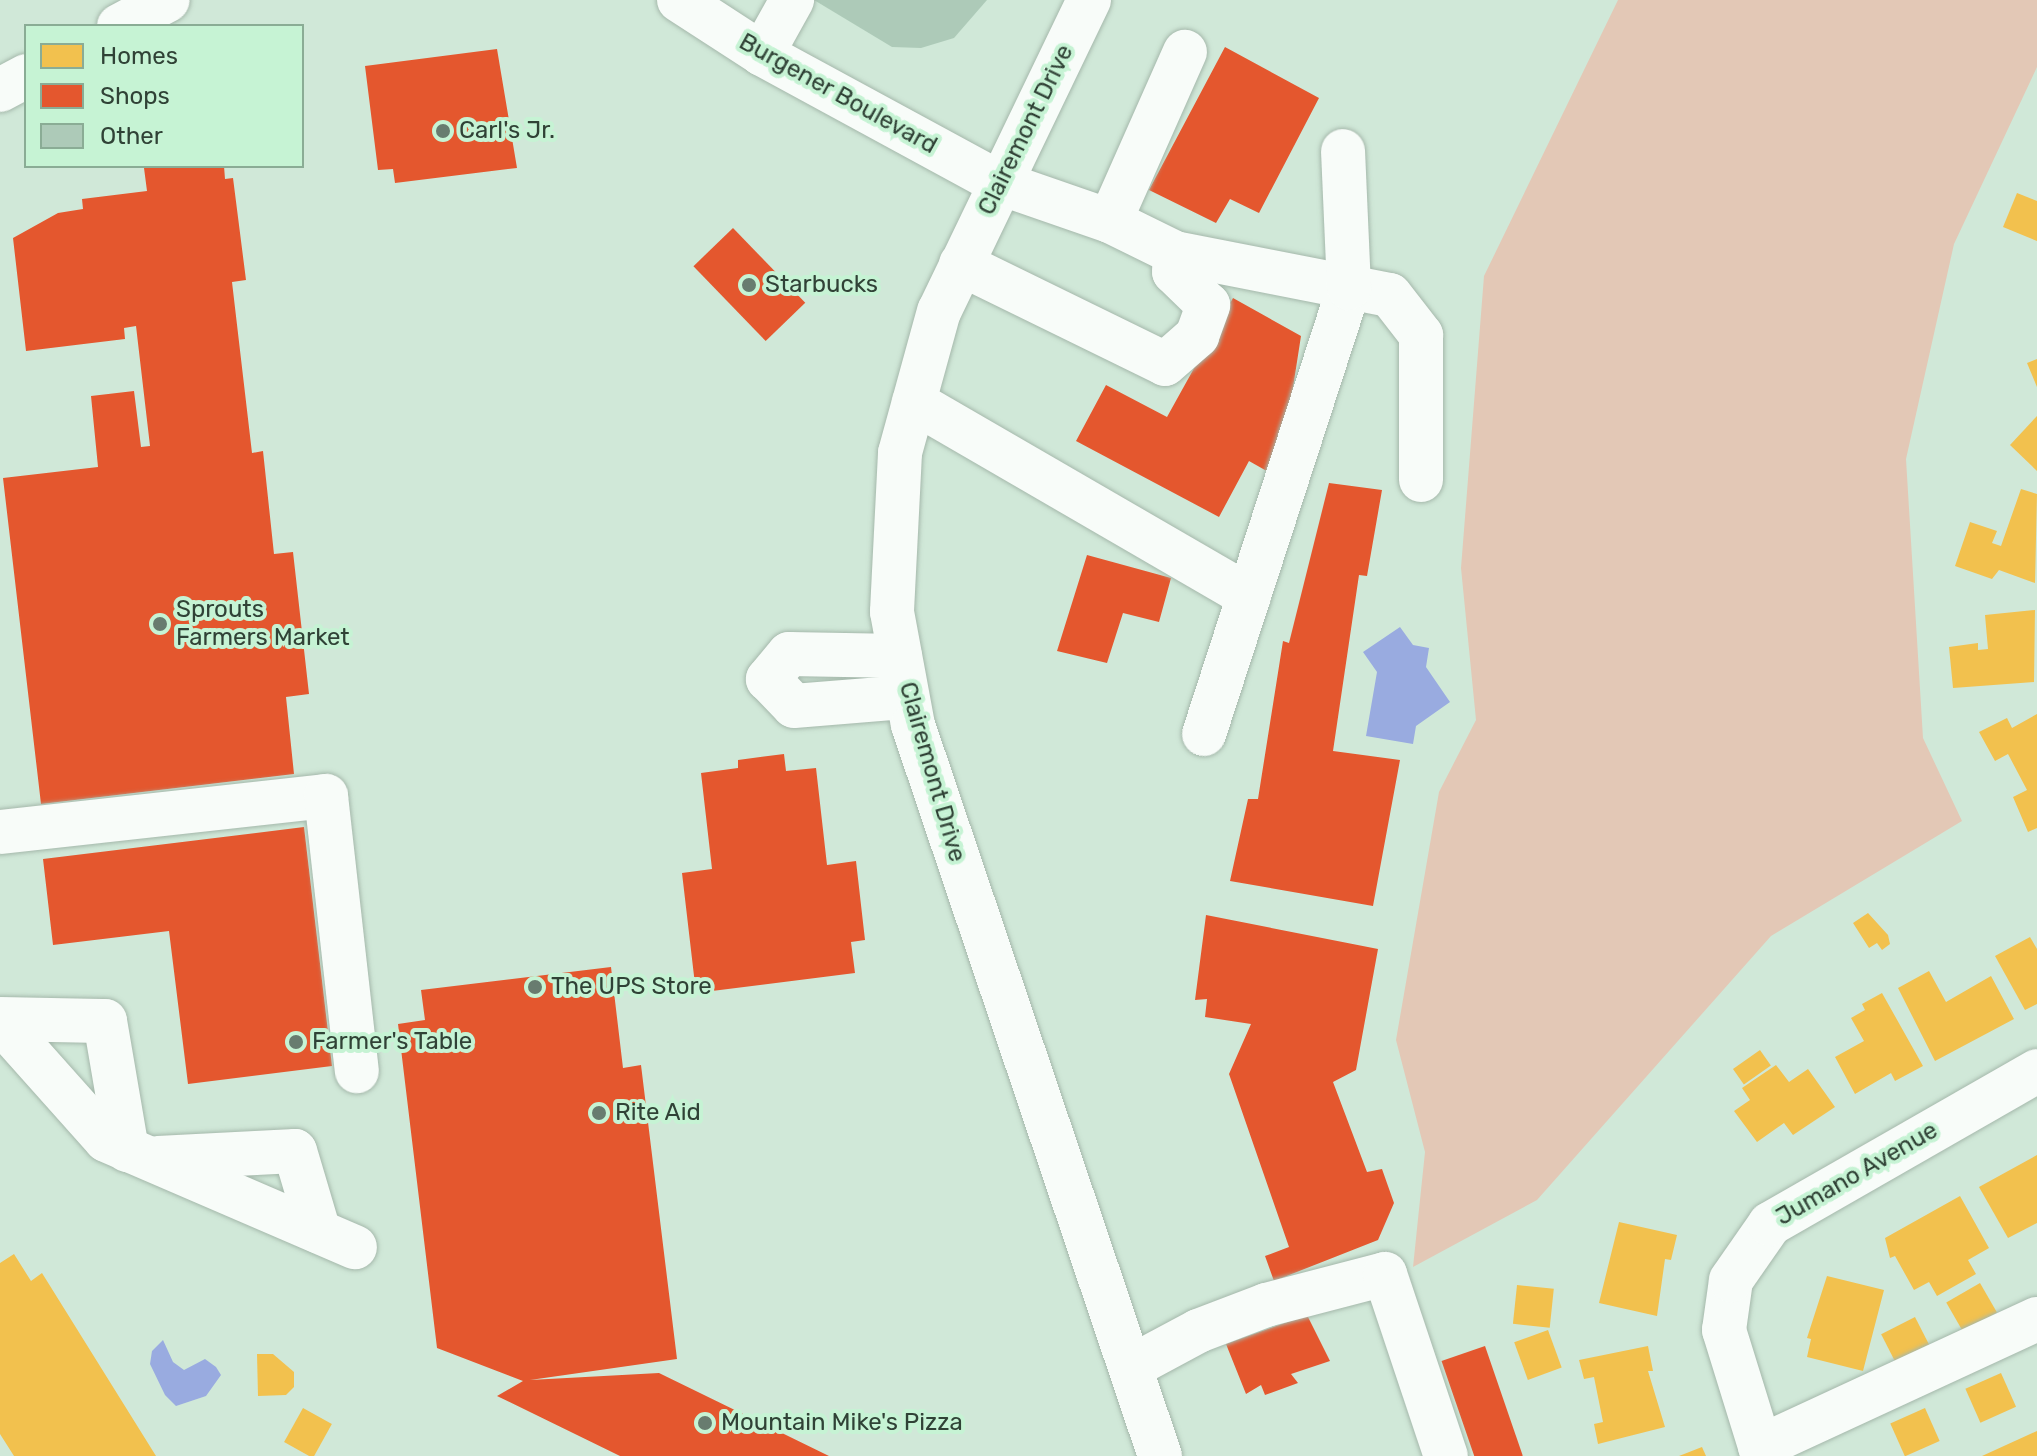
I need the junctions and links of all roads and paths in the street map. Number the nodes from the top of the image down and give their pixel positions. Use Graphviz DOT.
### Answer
graph roads {
  1 [pos="168,0"];
  2 [pos="679,0"];
  3 [pos="792,0"];
  4 [pos="1089,0"];
  5 [pos="123,24"];
  6 [pos="1185,52"];
  7 [pos="762,54"];
  8 [pos="24,77"];
  9 [pos="0,90"];
  10 [pos="1343,151"];
  11 [pos="1000,183"];
  12 [pos="1110,221"];
  13 [pos="1175,253"];
  14 [pos="961,264"];
  15 [pos="1349,288"];
  16 [pos="917,390"];
  17 [pos="1421,480"];
  18 [pos="1249,596"];
  19 [pos="1204,734"];
  20 [pos="0,832"];
  21 [pos="0,1020"];
  22 [pos="357,1071"];
  23 [pos="2037,1071"];
  24 [pos="138,1154"];
  25 [pos="2037,1319"];
  26 [pos="1131,1367"];
  27 [pos="1761,1452"];
  28 [pos="1160,1456"];
  29 [pos="1446,1456"];
  1 -- 5 [label="main road"];
  2 -- 7 [label="main road, Burgener Boulevard"];
  3 -- 7 [label="main road"];
  4 -- 11 [label="main road, Clairemont Drive"];
  6 -- 12 [label="main road"];
  7 -- 11 [label="main road, Burgener Boulevard"];
  8 -- 9 [label="main road"];
  10 -- 15 [label="main road"];
  11 -- 12 [label="main road, Burgener Boulevard"];
  11 -- 14 [label="main road, Clairemont Drive"];
  12 -- 13 [label="main road, Burgener Boulevard"];
  13 -- 14 [label="main road"];
  13 -- 15 [label="main road, Burgener Boulevard"];
  14 -- 16 [label="main road, Clairemont Drive"];
  15 -- 17 [label="main road, Burgener Boulevard"];
  15 -- 18 [label="main road"];
  16 -- 18 [label="main road"];
  16 -- 26 [label="main road, Clairemont Drive"];
  18 -- 19 [label="main road"];
  20 -- 22 [label="main road"];
  21 -- 24 [label="main road"];
  21 -- 24 [label="main road"];
  23 -- 27 [label="main road, Jumano Avenue"];
  24 -- 24 [label="main road"];
  25 -- 27 [label="main road"];
  26 -- 28 [label="main road, Clairemont Drive"];
  26 -- 29 [label="main road"];
}
